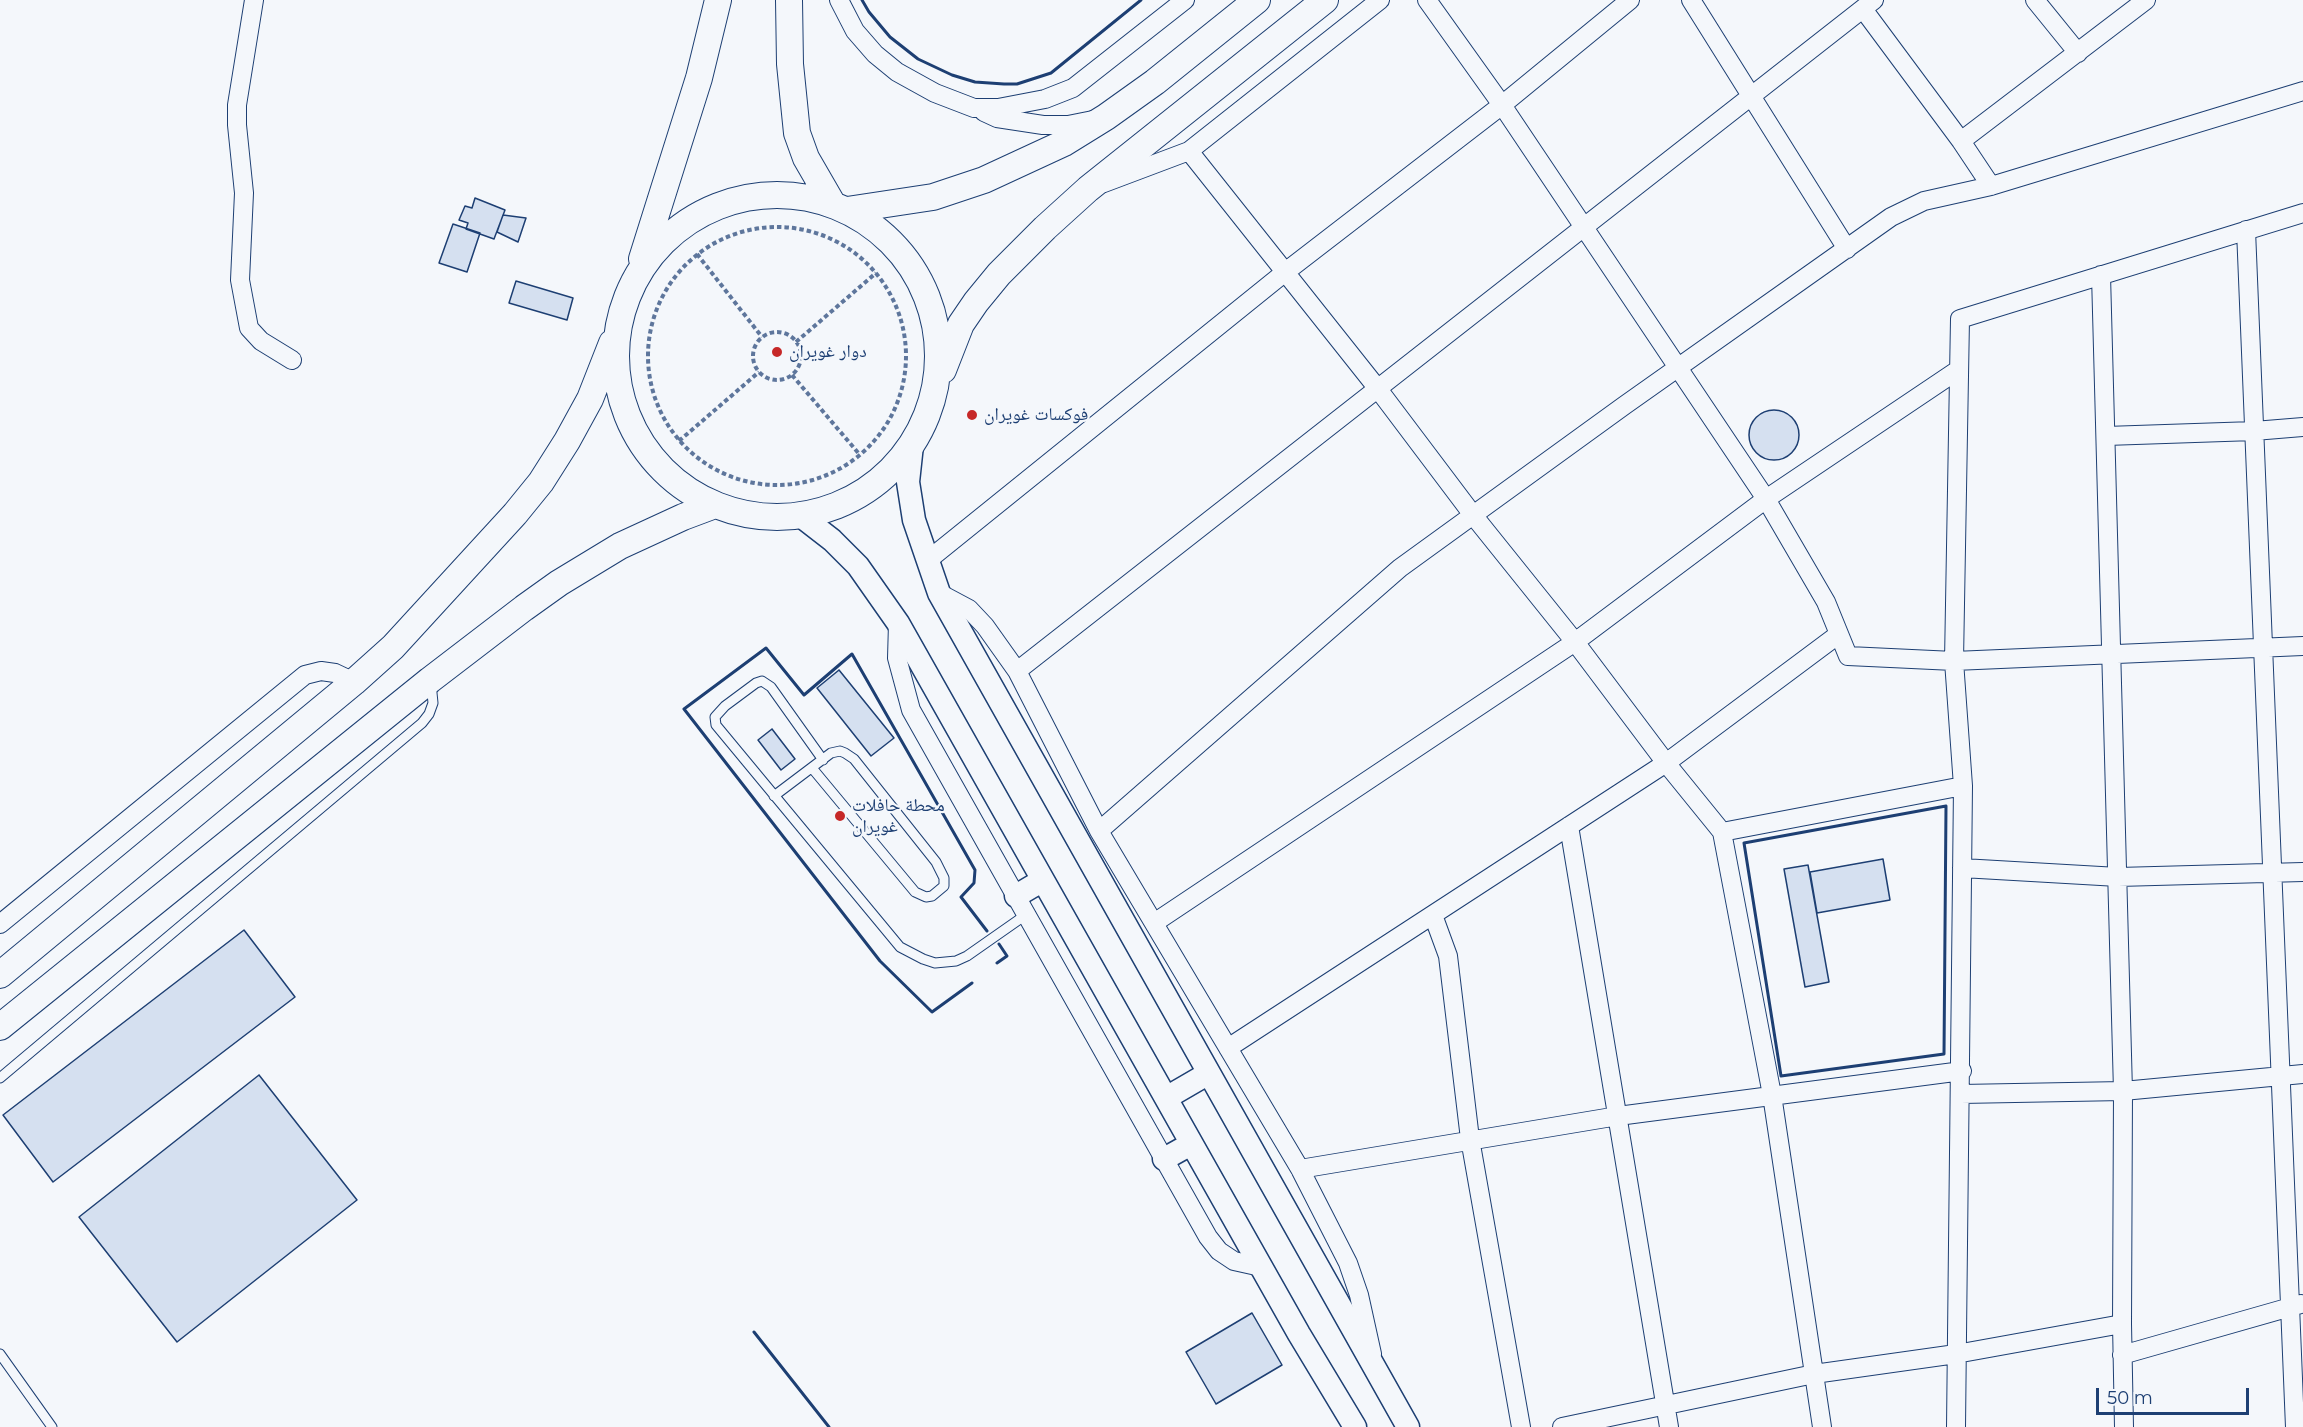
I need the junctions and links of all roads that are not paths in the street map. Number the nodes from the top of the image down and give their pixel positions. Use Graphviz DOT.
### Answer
graph roads {
  1 [pos="254,0"];
  2 [pos="718,0"];
  3 [pos="789,0"];
  4 [pos="839,0"];
  5 [pos="1185,0"];
  6 [pos="1257,0"];
  7 [pos="1325,0"];
  8 [pos="1380,0"];
  9 [pos="1428,0"];
  10 [pos="1630,0"];
  11 [pos="1691,0"];
  12 [pos="2035,0"];
  13 [pos="2146,0"];
  14 [pos="1869,4"];
  15 [pos="2078,53"];
  16 [pos="2303,91"];
  17 [pos="1752,96"];
  18 [pos="1502,105"];
  19 [pos="974,108"];
  20 [pos="1106,117"];
  21 [pos="1961,141"];
  22 [pos="1189,151"];
  23 [pos="1991,186"];
  24 [pos="1088,189"];
  25 [pos="839,207"];
  26 [pos="2303,213"];
  27 [pos="1584,228"];
  28 [pos="2246,230"];
  29 [pos="1847,249"];
  30 [pos="1284,273"];
  31 [pos="2101,275"];
  32 [pos="633,282"];
  33 [pos="619,326"];
  34 [pos="292,360"];
  35 [pos="1678,368"];
  36 [pos="1959,370"];
  37 [pos="1378,389"];
  38 [pos="934,393"];
  39 [pos="2303,427"];
  40 [pos="2254,431"];
  41 [pos="2106,436"];
  42 [pos="912,445"];
  43 [pos="1766,499"];
  44 [pos="715,505"];
  45 [pos="1473,515"];
  46 [pos="801,516"];
  47 [pos="927,561"];
  48 [pos="939,593"];
  49 [pos="898,623"];
  50 [pos="1839,634"];
  51 [pos="1575,642"];
  52 [pos="2303,646"];
  53 [pos="2264,647"];
  54 [pos="2112,654"];
  55 [pos="1954,661"];
  56 [pos="1017,671"];
  57 [pos="430,680"];
  58 [pos="354,682"];
  59 [pos="823,760"];
  60 [pos="1666,763"];
  61 [pos="812,768"];
  62 [pos="1963,786"];
  63 [pos="774,796"];
  64 [pos="1569,826"];
  65 [pos="1099,831"];
  66 [pos="1722,832"];
  67 [pos="1962,868"];
  68 [pos="2303,872"];
  69 [pos="2273,873"];
  70 [pos="2118,877"];
  71 [pos="1043,880"];
  72 [pos="1022,905"];
  73 [pos="1433,915"];
  74 [pos="1154,923"];
  75 [pos="0,924"];
  76 [pos="0,975"];
  77 [pos="0,1027"];
  78 [pos="1228,1048"];
  79 [pos="1962,1071"];
  80 [pos="1209,1073"];
  81 [pos="2303,1074"];
  82 [pos="2281,1077"];
  83 [pos="0,1078"];
  84 [pos="2123,1091"];
  85 [pos="1961,1094"];
  86 [pos="1772,1095"];
  87 [pos="1166,1098"];
  88 [pos="1618,1116"];
  89 [pos="1470,1139"];
  90 [pos="1191,1144"];
  91 [pos="1164,1159"];
  92 [pos="1300,1169"];
  93 [pos="1261,1267"];
  94 [pos="2297,1305"];
  95 [pos="2122,1324"];
  96 [pos="0,1354"];
  97 [pos="1956,1354"];
  98 [pos="2122,1355"];
  99 [pos="1376,1370"];
  100 [pos="1814,1374"];
  101 [pos="1665,1405"];
  102 [pos="52,1427"];
  103 [pos="1355,1427"];
  104 [pos="1408,1427"];
  105 [pos="1521,1427"];
  106 [pos="1562,1427"];
  107 [pos="1669,1427"];
  108 [pos="1822,1427"];
  109 [pos="1956,1427"];
  110 [pos="2124,1427"];
  111 [pos="2295,1427"];
  1 -- 34 [label="street"];
  2 -- 32 [label="main road"];
  3 -- 25 [label="main road"];
  4 -- 19 [label="street"];
  5 -- 19 [label="street"];
  6 -- 20 [label="main road"];
  7 -- 24 [label="main road"];
  8 -- 22 [label="street"];
  9 -- 18 [label="street"];
  10 -- 18 [label="street"];
  11 -- 17 [label="street"];
  12 -- 15 [label="street"];
  13 -- 15 [label="street"];
  14 -- 17 [label="street"];
  14 -- 21 [label="street"];
  15 -- 21 [label="street"];
  16 -- 23 [label="street"];
  17 -- 27 [label="street"];
  17 -- 29 [label="street"];
  18 -- 27 [label="street"];
  18 -- 30 [label="street"];
  19 -- 20 [label="street"];
  20 -- 25 [label="main road"];
  21 -- 23 [label="street"];
  22 -- 24 [label="street"];
  22 -- 30 [label="street"];
  23 -- 29 [label="street"];
  24 -- 38 [label="main road"];
  25 -- 32 [label="main road"];
  25 -- 38 [label="main road"];
  26 -- 28 [label="street"];
  27 -- 35 [label="street"];
  27 -- 37 [label="street"];
  28 -- 31 [label="street"];
  28 -- 40 [label="street"];
  29 -- 35 [label="street"];
  30 -- 37 [label="street"];
  30 -- 47 [label="street"];
  31 -- 36 [label="street"];
  31 -- 41 [label="street"];
  32 -- 33 [label="main road"];
  33 -- 44 [label="main road"];
  33 -- 58 [label="main road"];
  35 -- 43 [label="street"];
  35 -- 45 [label="street"];
  36 -- 43 [label="street"];
  36 -- 55 [label="street"];
  37 -- 45 [label="street"];
  37 -- 56 [label="street"];
  38 -- 42 [label="main road"];
  39 -- 40 [label="street"];
  40 -- 41 [label="street"];
  40 -- 53 [label="street"];
  41 -- 54 [label="street"];
  42 -- 46 [label="main road"];
  42 -- 47 [label="street"];
  43 -- 50 [label="street"];
  43 -- 51 [label="street"];
  44 -- 46 [label="main road"];
  44 -- 57 [label="main road"];
  45 -- 51 [label="street"];
  45 -- 65 [label="street"];
  46 -- 49 [label="street"];
  47 -- 48 [label="street"];
  48 -- 56 [label="street"];
  48 -- 80 [label="street"];
  49 -- 71 [label="street"];
  49 -- 72 [label="street"];
  50 -- 55 [label="street"];
  50 -- 60 [label="street"];
  51 -- 60 [label="street"];
  51 -- 74 [label="street"];
  52 -- 53 [label="street"];
  53 -- 54 [label="street"];
  53 -- 69 [label="street"];
  54 -- 55 [label="street"];
  54 -- 70 [label="street"];
  55 -- 62 [label="street"];
  56 -- 65 [label="street"];
  57 -- 77 [label="main road"];
  57 -- 83 [label="lane"];
  58 -- 75 [label="street"];
  58 -- 76 [label="main road"];
  59 -- 61 [label="lane"];
  59 -- 61 [label="lane"];
  59 -- 63 [label="lane"];
  60 -- 64 [label="street"];
  60 -- 66 [label="street"];
  61 -- 63 [label="lane"];
  62 -- 66 [label="street"];
  62 -- 67 [label="street"];
  63 -- 72 [label="lane"];
  64 -- 73 [label="street"];
  64 -- 88 [label="street"];
  65 -- 74 [label="street"];
  66 -- 86 [label="street"];
  67 -- 70 [label="street"];
  67 -- 79 [label="street"];
  68 -- 69 [label="street"];
  69 -- 70 [label="street"];
  69 -- 82 [label="street"];
  70 -- 84 [label="street"];
  71 -- 72 [label="street"];
  71 -- 87 [label="street"];
  72 -- 91 [label="street"];
  73 -- 78 [label="street"];
  73 -- 89 [label="street"];
  74 -- 78 [label="street"];
  78 -- 92 [label="street"];
  79 -- 85 [label="street"];
  79 -- 86 [label="street"];
  80 -- 87 [label="street"];
  80 -- 99 [label="street"];
  81 -- 82 [label="street"];
  82 -- 84 [label="street"];
  82 -- 94 [label="street"];
  84 -- 85 [label="street"];
  84 -- 95 [label="street"];
  85 -- 97 [label="street"];
  86 -- 88 [label="street"];
  86 -- 100 [label="street"];
  87 -- 90 [label="street"];
  88 -- 89 [label="street"];
  88 -- 101 [label="street"];
  89 -- 92 [label="street"];
  89 -- 105 [label="street"];
  90 -- 91 [label="street"];
  90 -- 93 [label="street"];
  91 -- 93 [label="street"];
  92 -- 99 [label="street"];
  93 -- 103 [label="street"];
  94 -- 98 [label="street"];
  94 -- 111 [label="street"];
  95 -- 97 [label="street"];
  95 -- 98 [label="street"];
  96 -- 102 [label="lane"];
  97 -- 100 [label="street"];
  97 -- 109 [label="street"];
  98 -- 110 [label="street"];
  99 -- 104 [label="street"];
  100 -- 101 [label="street"];
  100 -- 108 [label="street"];
  101 -- 106 [label="street"];
  101 -- 107 [label="street"];
}
